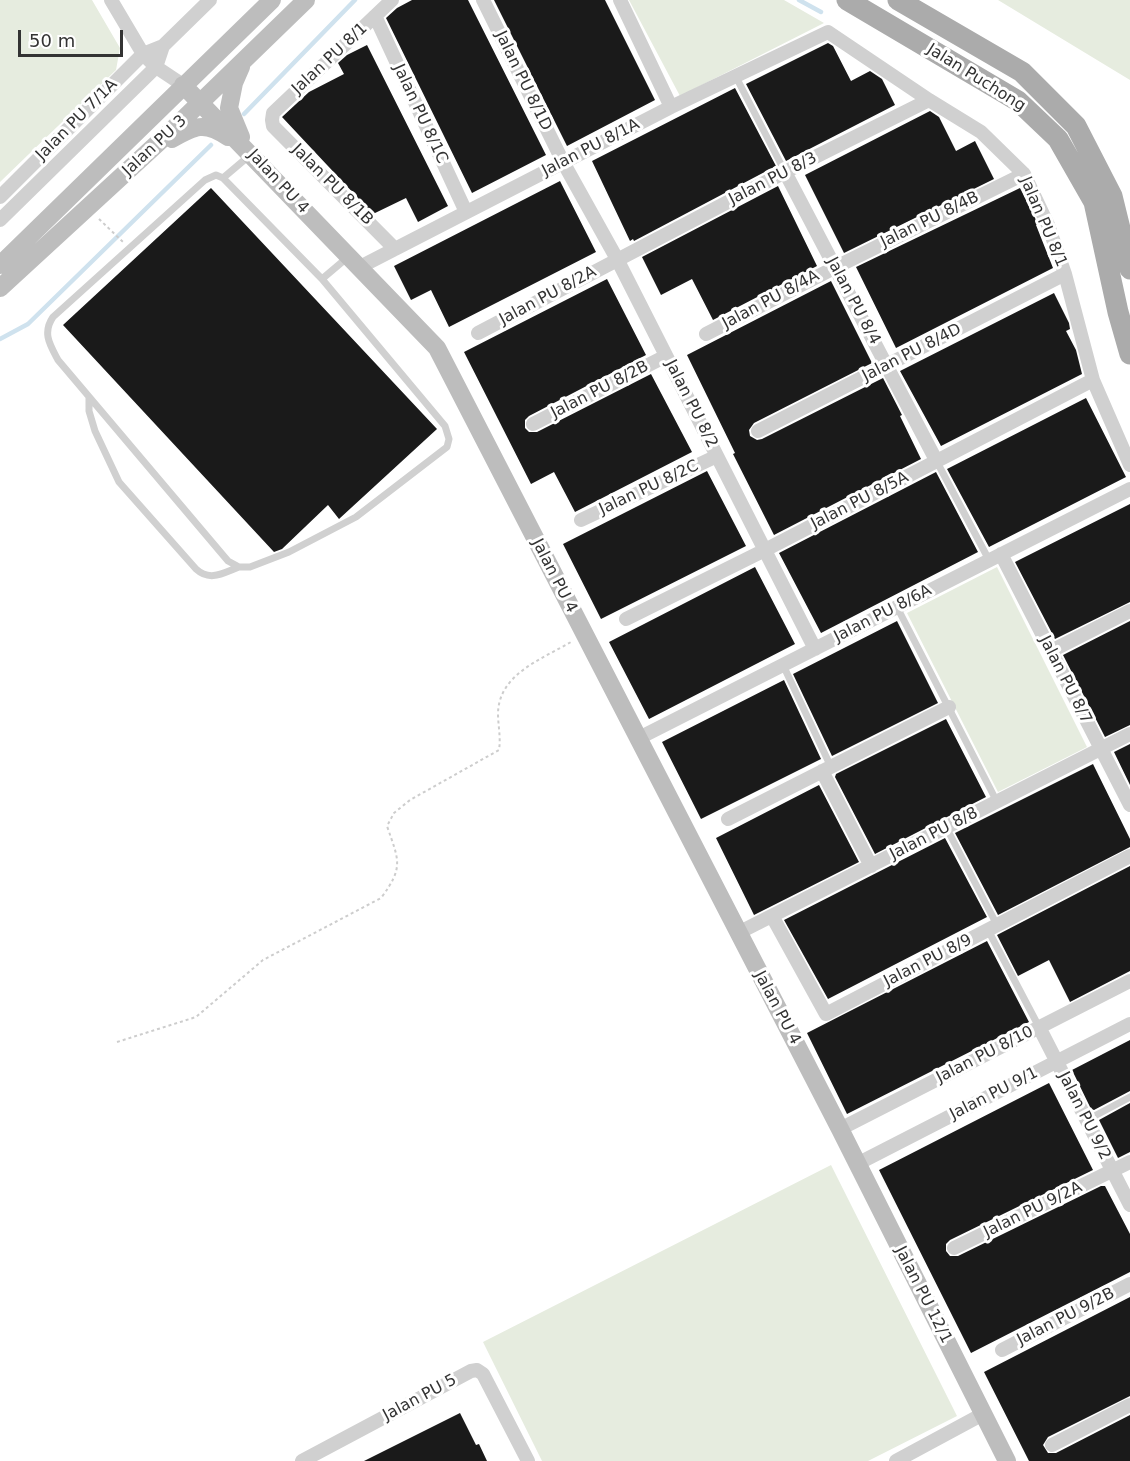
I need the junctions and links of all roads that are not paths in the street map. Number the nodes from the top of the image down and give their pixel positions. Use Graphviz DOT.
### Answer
graph roads {
  1 [pos="111,0"];
  2 [pos="210,0"];
  3 [pos="272,0"];
  4 [pos="306,0"];
  5 [pos="392,0"];
  6 [pos="483,0"];
  7 [pos="620,0"];
  8 [pos="898,0"];
  9 [pos="928,0"];
  10 [pos="853,2"];
  11 [pos="375,16"];
  12 [pos="828,32"];
  13 [pos="163,46"];
  14 [pos="143,54"];
  15 [pos="992,54"];
  16 [pos="244,60"];
  17 [pos="156,67"];
  18 [pos="735,75"];
  19 [pos="183,85"];
  20 [pos="929,100"];
  21 [pos="201,103"];
  22 [pos="671,107"];
  23 [pos="272,120"];
  24 [pos="154,147"];
  25 [pos="248,151"];
  26 [pos="563,162"];
  27 [pos="785,172"];
  28 [pos="1024,174"];
  29 [pos="223,178"];
  30 [pos="0,197"];
  31 [pos="466,212"];
  32 [pos="0,220"];
  33 [pos="395,249"];
  34 [pos="618,259"];
  35 [pos="353,262"];
  36 [pos="0,265"];
  37 [pos="836,267"];
  38 [pos="1130,269"];
  39 [pos="1065,274"];
  40 [pos="321,279"];
  41 [pos="0,288"];
  42 [pos="478,333"];
  43 [pos="706,334"];
  44 [pos="1130,354"];
  45 [pos="666,356"];
  46 [pos="887,366"];
  47 [pos="1093,380"];
  48 [pos="89,396"];
  49 [pos="533,423"];
  50 [pos="758,431"];
  51 [pos="717,456"];
  52 [pos="937,462"];
  53 [pos="1130,465"];
  54 [pos="1130,489"];
  55 [pos="582,520"];
  56 [pos="765,550"];
  57 [pos="995,557"];
  58 [pos="239,567"];
  59 [pos="897,607"];
  60 [pos="1130,611"];
  61 [pos="626,619"];
  62 [pos="815,649"];
  63 [pos="1051,651"];
  64 [pos="783,665"];
  65 [pos="949,707"];
  66 [pos="1130,734"];
  67 [pos="637,739"];
  68 [pos="1101,749"];
  69 [pos="827,769"];
  70 [pos="997,802"];
  71 [pos="1130,805"];
  72 [pos="728,819"];
  73 [pos="946,827"];
  74 [pos="1130,856"];
  75 [pos="871,866"];
  76 [pos="772,916"];
  77 [pos="993,927"];
  78 [pos="738,933"];
  79 [pos="1130,981"];
  80 [pos="1130,1024"];
  81 [pos="1039,1027"];
  82 [pos="1057,1062"];
  83 [pos="1130,1097"];
  84 [pos="1087,1120"];
  85 [pos="840,1128"];
  86 [pos="1130,1162"];
  87 [pos="857,1164"];
  88 [pos="1113,1171"];
  89 [pos="1130,1205"];
  90 [pos="954,1248"];
  91 [pos="1130,1284"];
  92 [pos="1002,1350"];
  93 [pos="1130,1405"];
  94 [pos="983,1414"];
  95 [pos="1052,1445"];
  96 [pos="303,1461"];
  97 [pos="528,1461"];
  98 [pos="896,1461"];
  99 [pos="1007,1461"];
  1 -- 14 [label="street"];
  2 -- 13 [label="street, Jalan PU 7/1A"];
  3 -- 19 [label="street, Jalan PU 3"];
  4 -- 16 [label="street, Jalan PU 3"];
  5 -- 11 [label="street, Jalan PU 8/1"];
  6 -- 26 [label="street, Jalan PU 8/1D"];
  7 -- 22 [label="street"];
  8 -- 15 [label="main road, Jalan Puchong"];
  9 -- 15 [label="main road"];
  10 -- 44 [label="main road, Jalan Puchong"];
  11 -- 23 [label="street, Jalan PU 8/1"];
  11 -- 31 [label="street, Jalan PU 8/1C"];
  12 -- 18 [label="street, Jalan PU 8/1A"];
  12 -- 20 [label="street, Jalan PU 8/1"];
  13 -- 14 [label="street, Jalan PU 7/1A"];
  13 -- 17 [label="street"];
  14 -- 17 [label="street"];
  14 -- 30 [label="street, Jalan PU 7/1A"];
  15 -- 38 [label="main road, Jalan Puchong"];
  16 -- 21 [label="street, Jalan PU 3"];
  16 -- 25 [label="street"];
  17 -- 19 [label="street"];
  17 -- 32 [label="street"];
  18 -- 22 [label="street, Jalan PU 8/1A"];
  18 -- 27 [label="lane"];
  19 -- 21 [label="street, Jalan PU 4"];
  19 -- 36 [label="street, Jalan PU 3"];
  20 -- 27 [label="street, Jalan PU 8/3"];
  20 -- 28 [label="street, Jalan PU 8/1"];
  21 -- 24 [label="street, Jalan PU 3"];
  21 -- 25 [label="street, Jalan PU 4"];
  22 -- 26 [label="street, Jalan PU 8/1A"];
  23 -- 33 [label="street, Jalan PU 8/1B"];
  24 -- 25 [label="street"];
  24 -- 41 [label="street, Jalan PU 3"];
  25 -- 29 [label="lane"];
  25 -- 35 [label="street, Jalan PU 4"];
  26 -- 31 [label="street, Jalan PU 8/1A"];
  26 -- 34 [label="street, Jalan PU 8/2"];
  27 -- 34 [label="street, Jalan PU 8/3"];
  27 -- 37 [label="street, Jalan PU 8/4"];
  28 -- 37 [label="street, Jalan PU 8/4B"];
  28 -- 39 [label="street, Jalan PU 8/1"];
  29 -- 40 [label="lane"];
  29 -- 48 [label="lane"];
  31 -- 33 [label="street, Jalan PU 8/1A"];
  33 -- 35 [label="street, Jalan PU 8/1A"];
  34 -- 42 [label="street, Jalan PU 8/2A"];
  34 -- 45 [label="street, Jalan PU 8/2"];
  35 -- 40 [label="lane"];
  35 -- 67 [label="street, Jalan PU 4"];
  37 -- 43 [label="street, Jalan PU 8/4A"];
  37 -- 46 [label="street, Jalan PU 8/4"];
  39 -- 46 [label="street, Jalan PU 8/4D"];
  39 -- 47 [label="street, Jalan PU 8/1"];
  40 -- 58 [label="lane"];
  45 -- 49 [label="street, Jalan PU 8/2B"];
  45 -- 51 [label="street, Jalan PU 8/2"];
  46 -- 50 [label="street, Jalan PU 8/4D"];
  46 -- 52 [label="street, Jalan PU 8/4"];
  47 -- 52 [label="street, Jalan PU 8/5A"];
  47 -- 53 [label="street, Jalan PU 8/1"];
  48 -- 58 [label="lane"];
  48 -- 58 [label="lane"];
  51 -- 55 [label="street, Jalan PU 8/2C"];
  51 -- 56 [label="street, Jalan PU 8/2"];
  52 -- 56 [label="street, Jalan PU 8/5A"];
  52 -- 57 [label="lane"];
  54 -- 57 [label="street, Jalan PU 8/6A"];
  56 -- 61 [label="street, Jalan PU 8/5A"];
  56 -- 62 [label="street, Jalan PU 8/2"];
  57 -- 59 [label="street, Jalan PU 8/6A"];
  57 -- 63 [label="street, Jalan PU 8/7"];
  59 -- 62 [label="street, Jalan PU 8/6A"];
  59 -- 65 [label="lane"];
  60 -- 63 [label="street"];
  62 -- 64 [label="street, Jalan PU 8/6A"];
  63 -- 68 [label="street, Jalan PU 8/7"];
  64 -- 67 [label="street, Jalan PU 8/6A"];
  64 -- 69 [label="lane"];
  65 -- 69 [label="street"];
  65 -- 70 [label="lane"];
  66 -- 68 [label="street, Jalan PU 8/8"];
  67 -- 78 [label="street, Jalan PU 4"];
  68 -- 70 [label="street, Jalan PU 8/8"];
  68 -- 71 [label="street, Jalan PU 8/7"];
  69 -- 72 [label="street"];
  69 -- 75 [label="street"];
  70 -- 73 [label="street, Jalan PU 8/8"];
  73 -- 75 [label="street, Jalan PU 8/8"];
  73 -- 77 [label="lane"];
  74 -- 77 [label="street, Jalan PU 8/9"];
  75 -- 76 [label="street, Jalan PU 8/8"];
  76 -- 77 [label="street, Jalan PU 8/9"];
  76 -- 78 [label="street, Jalan PU 8/8"];
  77 -- 81 [label="lane"];
  78 -- 85 [label="street, Jalan PU 4"];
  79 -- 81 [label="street, Jalan PU 8/10"];
  80 -- 82 [label="street, Jalan PU 9/1"];
  81 -- 82 [label="street, Jalan PU 9/2"];
  81 -- 85 [label="street, Jalan PU 8/10"];
  82 -- 84 [label="street, Jalan PU 9/2"];
  82 -- 87 [label="street, Jalan PU 9/1"];
  83 -- 84 [label="lane"];
  84 -- 88 [label="street, Jalan PU 9/2"];
  85 -- 87 [label="street, Jalan PU 12/1"];
  86 -- 88 [label="street, Jalan PU 9/2A"];
  87 -- 94 [label="street, Jalan PU 12/1"];
  88 -- 89 [label="street, Jalan PU 9/2"];
  88 -- 90 [label="street, Jalan PU 9/2A"];
  91 -- 92 [label="street, Jalan PU 9/2B"];
  93 -- 95 [label="street"];
  94 -- 98 [label="street"];
  94 -- 99 [label="street, Jalan PU 12/1"];
  96 -- 97 [label="street, Jalan PU 5"];
}
